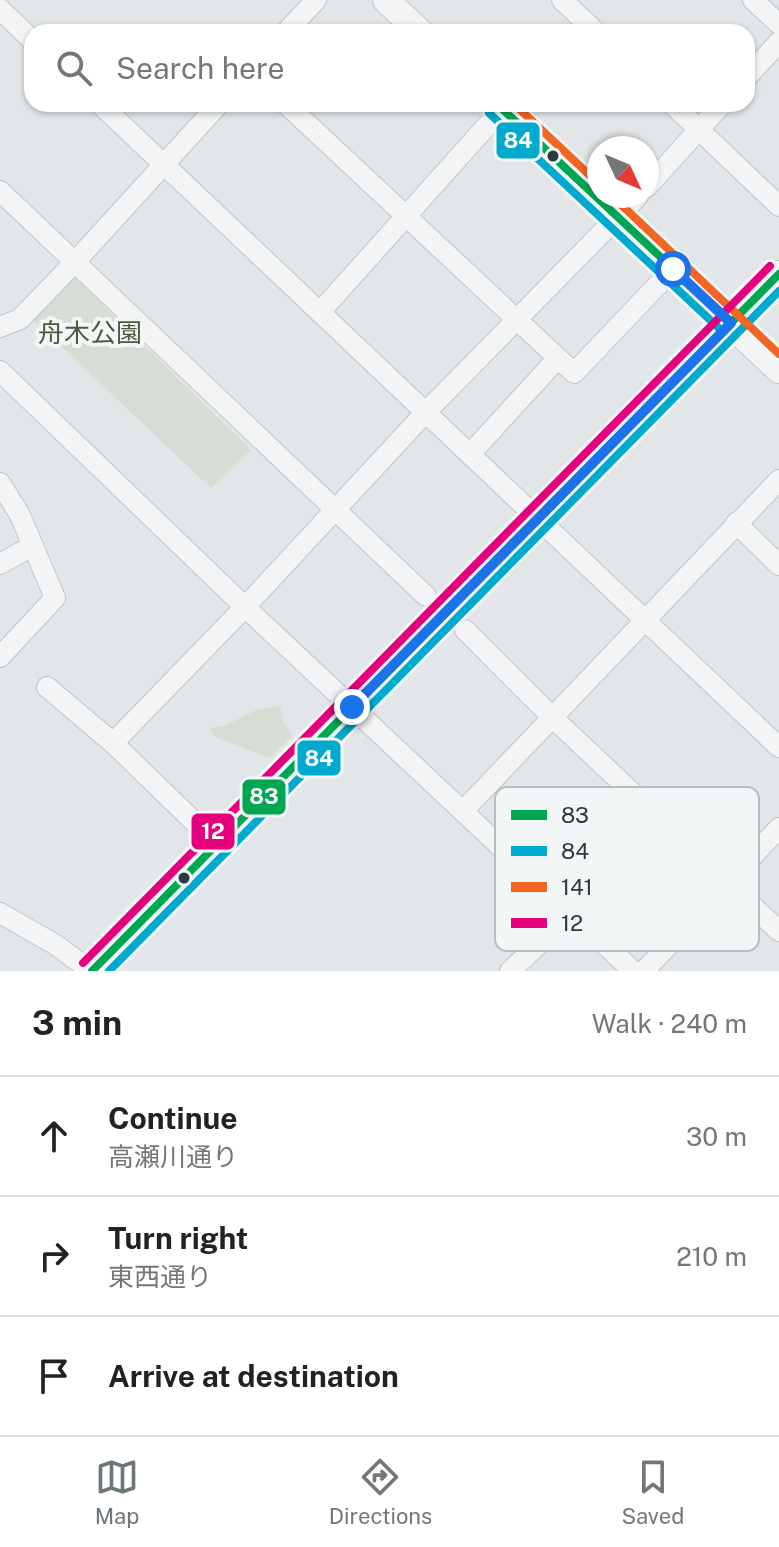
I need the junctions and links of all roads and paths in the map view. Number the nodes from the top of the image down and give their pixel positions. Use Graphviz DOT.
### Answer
graph roads {
  1 [pos="316,0"];
  2 [pos="386,0"];
  3 [pos="562,0"];
  4 [pos="753,0"];
  5 [pos="0,9"];
  6 [pos="294,24"];
  7 [pos="412,24"];
  8 [pos="588,24"];
  9 [pos="779,24"];
  10 [pos="24,32"];
  11 [pos="779,42"];
  12 [pos="755,68"];
  13 [pos="108,112"];
  14 [pos="212,112"];
  15 [pos="294,112"];
  16 [pos="495,112"];
  17 [pos="506,112"];
  18 [pos="681,112"];
  19 [pos="715,112"];
  20 [pos="699,129"];
  21 [pos="163,164"];
  22 [pos="659,174"];
  23 [pos="0,191"];
  24 [pos="779,206"];
  25 [pos="628,208"];
  26 [pos="405,216"];
  27 [pos="619,218"];
  28 [pos="75,262"];
  29 [pos="673,269"];
  30 [pos="779,274"];
  31 [pos="320,312"];
  32 [pos="517,320"];
  33 [pos="731,323"];
  34 [pos="0,327"];
  35 [pos="558,358"];
  36 [pos="779,370"];
  37 [pos="0,371"];
  38 [pos="426,412"];
  39 [pos="470,454"];
  40 [pos="779,480"];
  41 [pos="0,483"];
  42 [pos="336,511"];
  43 [pos="538,518"];
  44 [pos="736,523"];
  45 [pos="32,546"];
  46 [pos="0,564"];
  47 [pos="779,565"];
  48 [pos="426,596"];
  49 [pos="245,607"];
  50 [pos="644,619"];
  51 [pos="465,630"];
  52 [pos="0,657"];
  53 [pos="47,687"];
  54 [pos="352,707"];
  55 [pos="553,718"];
  56 [pos="113,743"];
  57 [pos="779,747"];
  58 [pos="625,787"];
  59 [pos="463,811"];
  60 [pos="779,828"];
  61 [pos="495,842"];
  62 [pos="217,844"];
  63 [pos="759,850"];
  64 [pos="0,913"];
  65 [pos="759,913"];
  66 [pos="779,931"];
  67 [pos="531,951"];
  68 [pos="611,951"];
  69 [pos="663,951"];
  70 [pos="91,971"];
  71 [pos="510,971"];
  72 [pos="633,971"];
  73 [pos="644,971"];
  1 -- 6 [label="street"];
  2 -- 7 [label="street"];
  3 -- 8 [label="street"];
  4 -- 9 [label="street"];
  5 -- 10 [label="street"];
  11 -- 12 [label="street"];
  13 -- 21 [label="street"];
  14 -- 21 [label="street"];
  15 -- 26 [label="street"];
  16 -- 26 [label="street"];
  17 -- 27 [label="street"];
  18 -- 20 [label="street"];
  19 -- 20 [label="street"];
  20 -- 22 [label="street"];
  20 -- 24 [label="street"];
  21 -- 28 [label="street"];
  21 -- 31 [label="street"];
  23 -- 28 [label="street"];
  25 -- 27 [label="street"];
  26 -- 31 [label="street"];
  26 -- 32 [label="street"];
  27 -- 29 [label="street"];
  27 -- 32 [label="street"];
  28 -- 34 [label="street"];
  28 -- 42 [label="street"];
  29 -- 33 [label="street"];
  29 -- 35 [label="street"];
  30 -- 33 [label="street"];
  31 -- 38 [label="street"];
  32 -- 35 [label="street"];
  32 -- 38 [label="street"];
  33 -- 36 [label="street"];
  33 -- 43 [label="street"];
  35 -- 39 [label="street"];
  37 -- 49 [label="street"];
  38 -- 39 [label="street"];
  38 -- 42 [label="street"];
  39 -- 43 [label="street"];
  40 -- 44 [label="street"];
  41 -- 45 [label="street"];
  42 -- 48 [label="street"];
  42 -- 49 [label="street"];
  43 -- 50 [label="street"];
  43 -- 54 [label="street"];
  44 -- 47 [label="street"];
  44 -- 50 [label="street"];
  45 -- 46 [label="street"];
  45 -- 52 [label="street"];
  49 -- 54 [label="street"];
  49 -- 56 [label="street"];
  50 -- 55 [label="street"];
  50 -- 57 [label="street"];
  51 -- 55 [label="street"];
  53 -- 56 [label="street"];
  54 -- 59 [label="street"];
  54 -- 62 [label="street"];
  55 -- 58 [label="street"];
  55 -- 59 [label="street"];
  56 -- 62 [label="street"];
  59 -- 61 [label="street"];
  60 -- 63 [label="street"];
  62 -- 70 [label="street"];
  64 -- 70 [label="street"];
  65 -- 66 [label="street"];
  67 -- 71 [label="street"];
  68 -- 72 [label="street"];
  69 -- 73 [label="street"];
}
